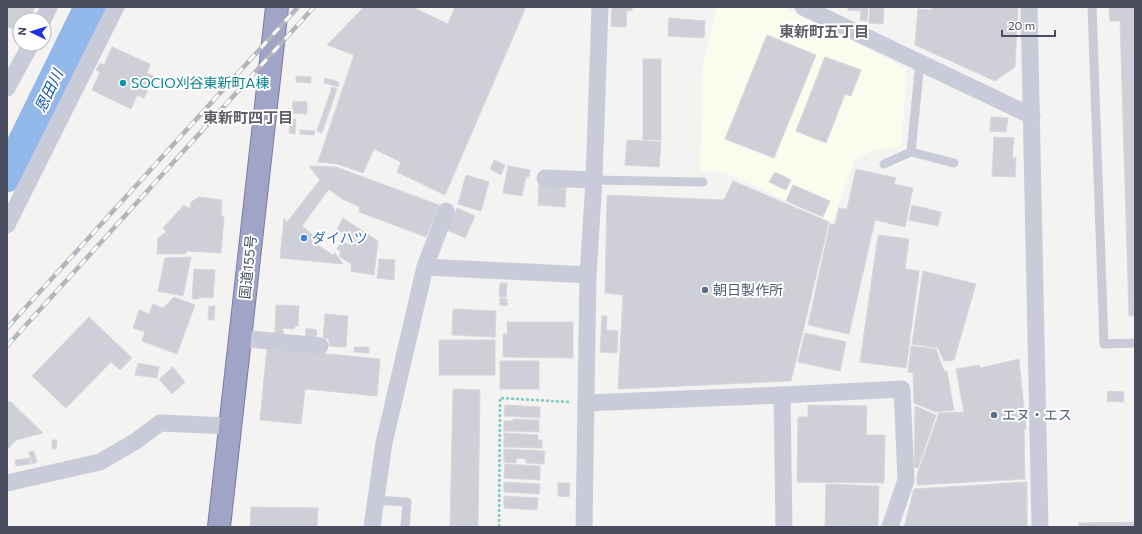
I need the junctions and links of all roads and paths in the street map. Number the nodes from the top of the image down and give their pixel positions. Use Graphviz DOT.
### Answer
graph roads {
  1 [pos="116,7"];
  2 [pos="277,7"];
  3 [pos="600,7"];
  4 [pos="803,7"];
  5 [pos="1029,7"];
  6 [pos="1092,7"];
  7 [pos="26,52"];
  8 [pos="920,62"];
  9 [pos="7,88"];
  10 [pos="1032,116"];
  11 [pos="911,152"];
  12 [pos="954,162"];
  13 [pos="884,164"];
  14 [pos="545,178"];
  15 [pos="594,180"];
  16 [pos="703,182"];
  17 [pos="446,211"];
  18 [pos="7,225"];
  19 [pos="425,267"];
  20 [pos="588,275"];
  21 [pos="240,338"];
  22 [pos="1135,343"];
  23 [pos="320,346"];
  24 [pos="782,395"];
  25 [pos="586,403"];
  26 [pos="230,426"];
  27 [pos="7,483"];
  28 [pos="376,500"];
  29 [pos="219,527"];
  30 [pos="372,527"];
  31 [pos="405,527"];
  32 [pos="499,527"];
  33 [pos="584,527"];
  34 [pos="784,527"];
  35 [pos="890,527"];
  36 [pos="1040,527"];
  1 -- 18 [label="street"];
  2 -- 21 [label="highway, 国道155号"];
  3 -- 15 [label="street"];
  4 -- 8 [label="street"];
  5 -- 10 [label="street"];
  6 -- 22 [label="lane"];
  7 -- 9 [label="street"];
  8 -- 10 [label="street"];
  8 -- 11 [label="lane"];
  10 -- 36 [label="street"];
  11 -- 12 [label="lane"];
  11 -- 13 [label="lane"];
  14 -- 15 [label="street"];
  15 -- 16 [label="lane"];
  15 -- 20 [label="street"];
  17 -- 19 [label="street"];
  19 -- 20 [label="street"];
  19 -- 28 [label="street"];
  20 -- 25 [label="street"];
  21 -- 23 [label="street"];
  21 -- 26 [label="highway, 国道155号"];
  24 -- 25 [label="street"];
  24 -- 34 [label="street"];
  24 -- 35 [label="street"];
  25 -- 32 [label="path"];
  25 -- 33 [label="street"];
  26 -- 27 [label="street"];
  26 -- 29 [label="highway, 国道155号"];
  28 -- 30 [label="street"];
  28 -- 31 [label="lane"];
}
